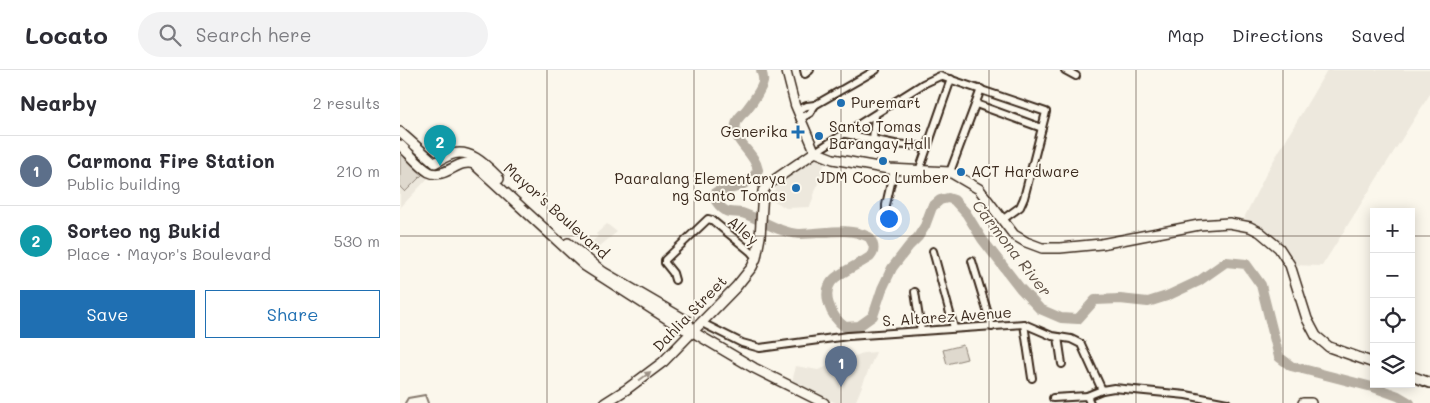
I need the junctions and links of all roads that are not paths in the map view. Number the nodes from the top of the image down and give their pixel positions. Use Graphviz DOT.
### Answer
graph roads {
  1 [pos="786,70"];
  2 [pos="804,70"];
  3 [pos="810,70"];
  4 [pos="876,70"];
  5 [pos="1065,70"];
  6 [pos="1076,76"];
  7 [pos="951,79"];
  8 [pos="981,89"];
  9 [pos="976,104"];
  10 [pos="815,105"];
  11 [pos="797,110"];
  12 [pos="875,115"];
  13 [pos="800,119"];
  14 [pos="1042,128"];
  15 [pos="400,132"];
  16 [pos="846,134"];
  17 [pos="873,140"];
  18 [pos="400,145"];
  19 [pos="927,147"];
  20 [pos="815,152"];
  21 [pos="894,169"];
  22 [pos="920,171"];
  23 [pos="950,172"];
  24 [pos="1002,220"];
  25 [pos="886,222"];
  26 [pos="933,251"];
  27 [pos="756,258"];
  28 [pos="972,261"];
  29 [pos="675,280"];
  30 [pos="915,292"];
  31 [pos="702,323"];
  32 [pos="1024,324"];
  33 [pos="992,327"];
  34 [pos="954,328"];
  35 [pos="921,331"];
  36 [pos="693,332"];
  37 [pos="1058,337"];
  38 [pos="1370,362"];
  39 [pos="1062,364"];
  40 [pos="1415,377"];
  41 [pos="1032,378"];
  42 [pos="1430,383"];
  43 [pos="1102,390"];
  44 [pos="1087,396"];
  45 [pos="1053,398"];
  46 [pos="1068,400"];
  47 [pos="605,403"];
  48 [pos="824,403"];
  49 [pos="1090,403"];
  50 [pos="1227,403"];
  51 [pos="1303,403"];
  52 [pos="1311,403"];
  1 -- 11 [label="street"];
  2 -- 3 [label="street"];
  4 -- 10 [label="street"];
  5 -- 6 [label="street"];
  7 -- 8 [label="street"];
  7 -- 12 [label="street"];
  7 -- 19 [label="street"];
  8 -- 9 [label="street"];
  8 -- 14 [label="street"];
  9 -- 14 [label="street"];
  9 -- 23 [label="street"];
  10 -- 11 [label="street"];
  10 -- 13 [label="street"];
  11 -- 13 [label="street"];
  12 -- 16 [label="street"];
  12 -- 17 [label="street"];
  13 -- 20 [label="street"];
  14 -- 24 [label="street"];
  15 -- 36 [label="main road, Mayor's Boulevard"];
  16 -- 17 [label="street"];
  16 -- 20 [label="street"];
  17 -- 19 [label="street"];
  18 -- 36 [label="main road, Mayor's Boulevard"];
  19 -- 22 [label="street"];
  20 -- 21 [label="main road"];
  20 -- 27 [label="main road, Dahlia Street"];
  21 -- 22 [label="main road"];
  21 -- 25 [label="street"];
  22 -- 23 [label="main road"];
  23 -- 24 [label="main road"];
  24 -- 38 [label="main road"];
  26 -- 34 [label="street"];
  27 -- 29 [label="street, Alley"];
  27 -- 31 [label="main road, Dahlia Street"];
  28 -- 33 [label="street"];
  30 -- 35 [label="street"];
  31 -- 35 [label="street, S. Altarez Avenue"];
  31 -- 36 [label="main road, Dahlia Street"];
  32 -- 33 [label="street, S. Altarez Avenue"];
  32 -- 37 [label="street, S. Altarez Avenue"];
  32 -- 41 [label="street"];
  33 -- 34 [label="street, S. Altarez Avenue"];
  34 -- 35 [label="street, S. Altarez Avenue"];
  47 -- 36 [label="main road, Dahlia Street, one-way"];
  36 -- 48 [label="main road, Mayor's Boulevard"];
  37 -- 39 [label="street"];
  37 -- 43 [label="street, S. Altarez Avenue"];
  40 -- 42 [label="main road"];
  43 -- 44 [label="street"];
  43 -- 50 [label="street"];
  44 -- 46 [label="street"];
  44 -- 49 [label="street"];
  45 -- 46 [label="street"];
  51 -- 52 [label="main road"];
}
